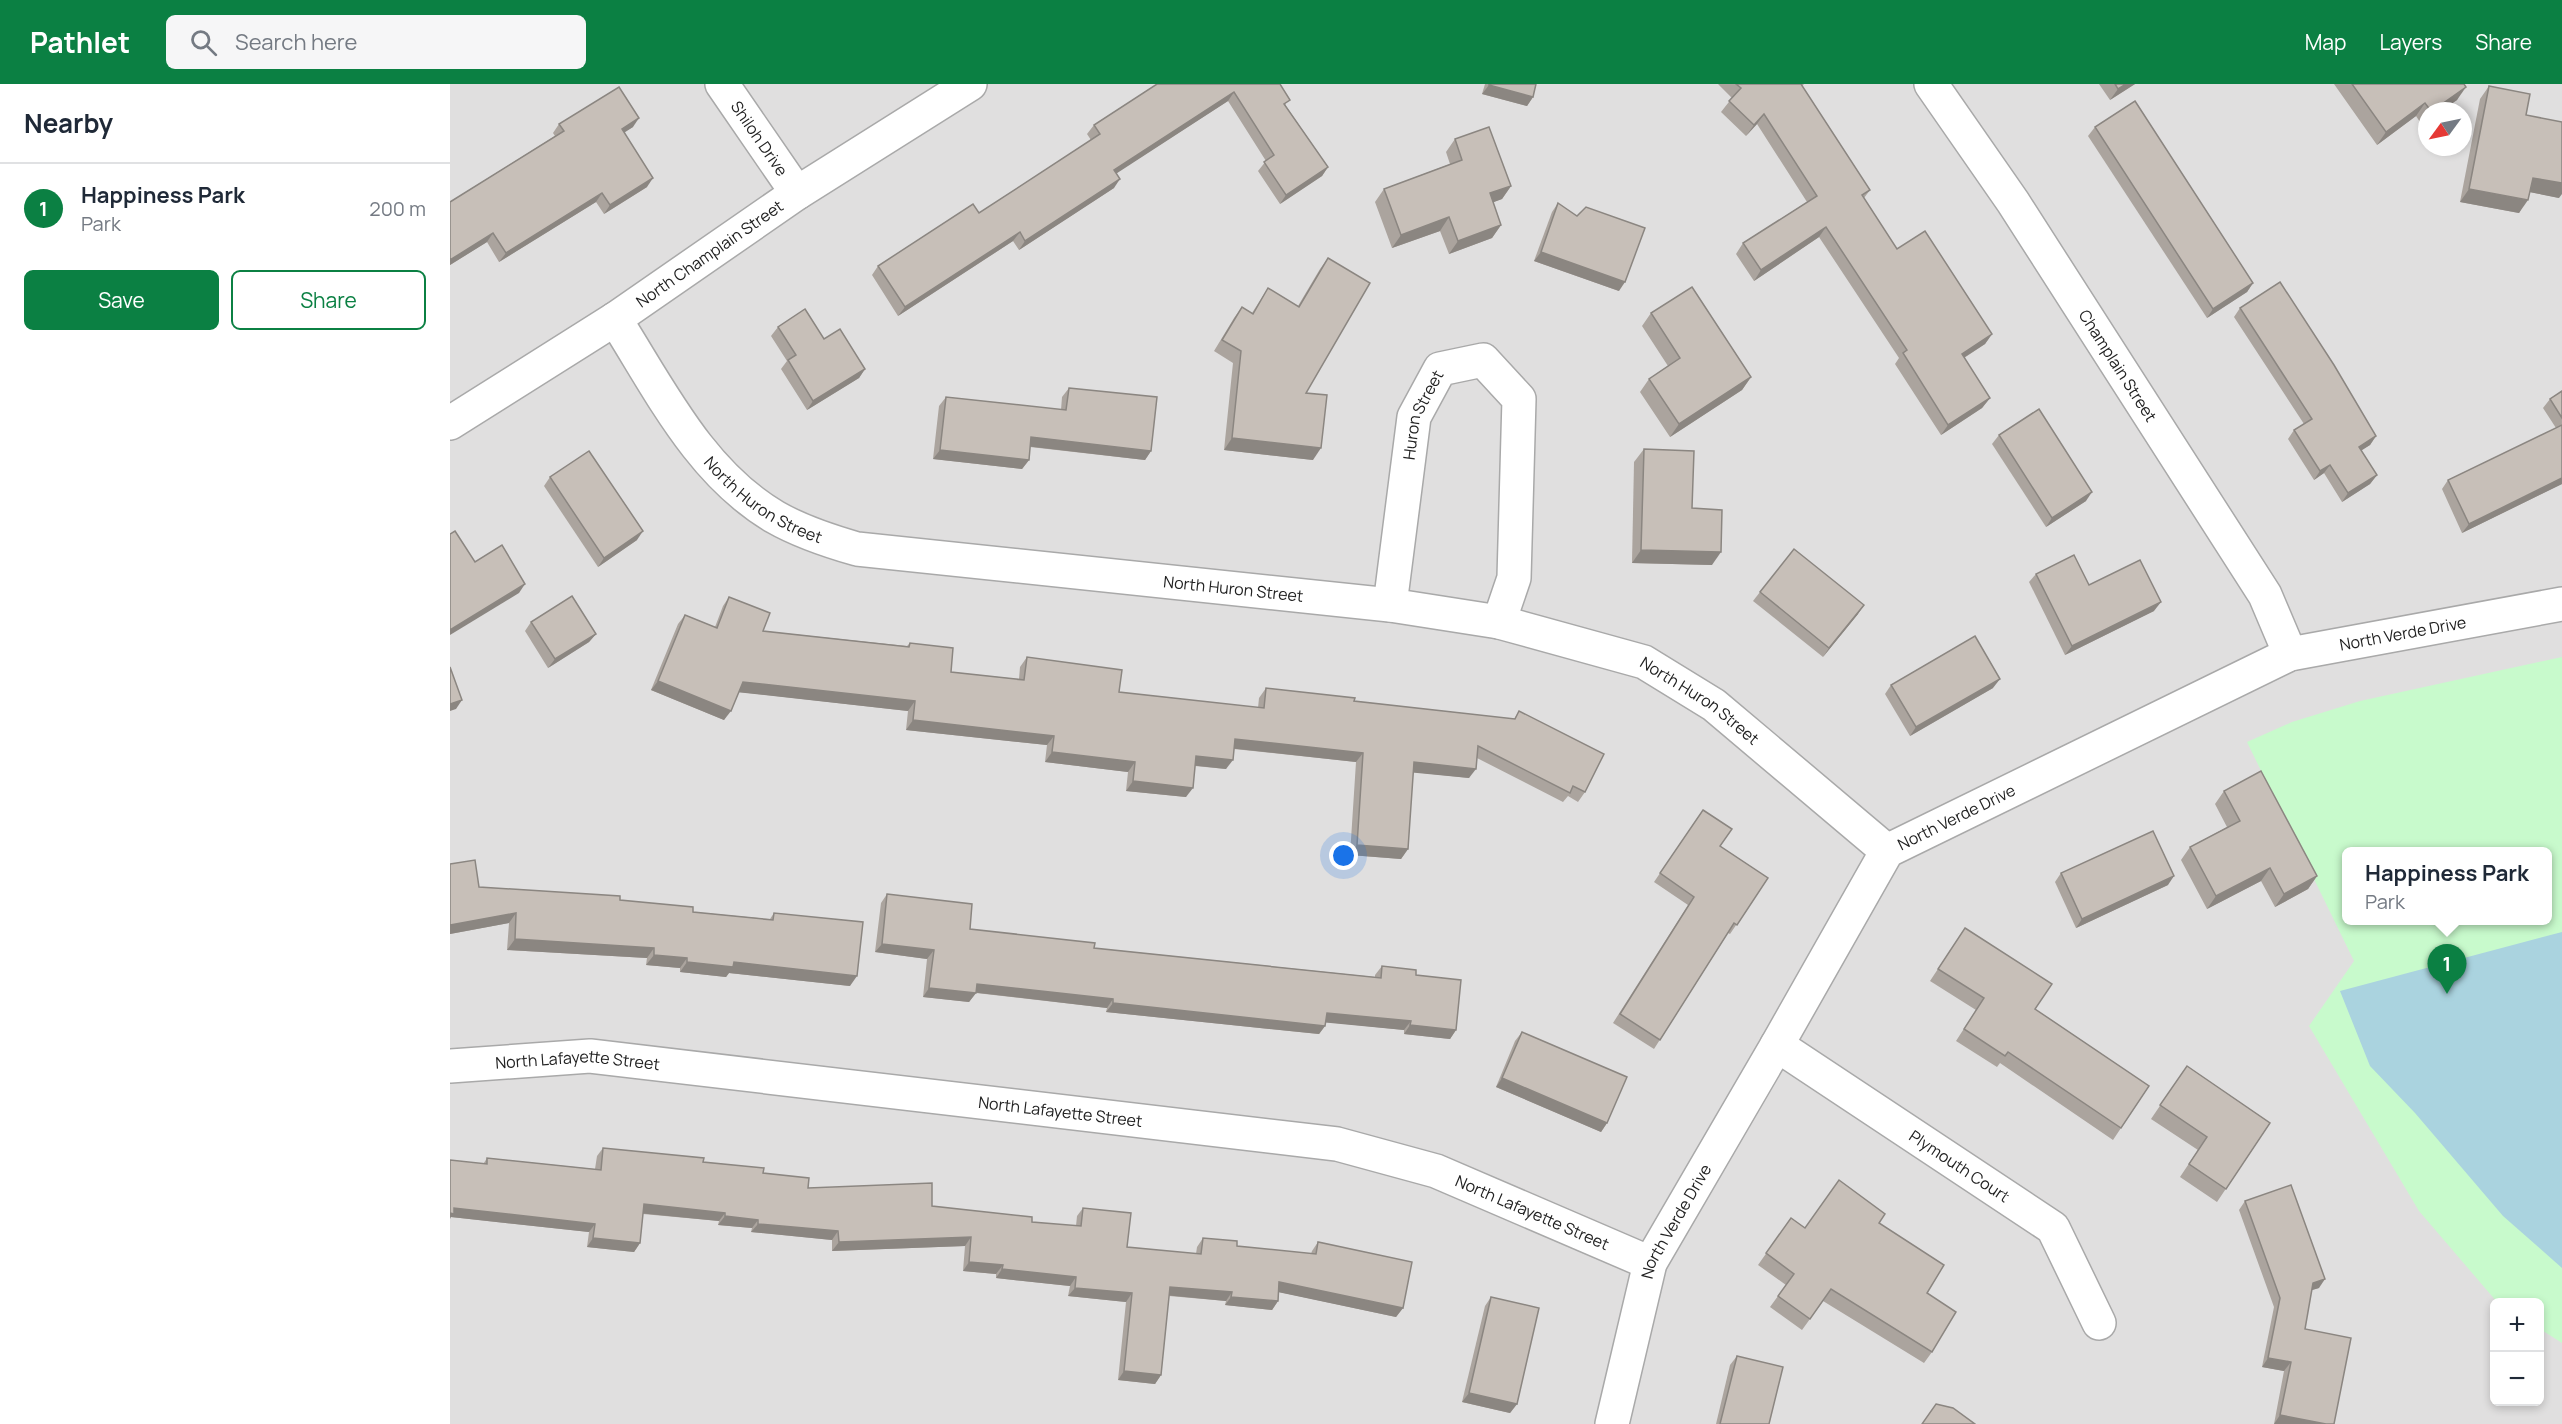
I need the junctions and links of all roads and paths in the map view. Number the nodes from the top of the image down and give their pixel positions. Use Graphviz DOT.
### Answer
graph roads {
  1 [pos="722,84"];
  2 [pos="970,84"];
  3 [pos="1931,84"];
  4 [pos="797,193"];
  5 [pos="615,319"];
  6 [pos="450,423"];
  7 [pos="2562,604"];
  8 [pos="1390,605"];
  9 [pos="1499,622"];
  10 [pos="2290,654"];
  11 [pos="1887,851"];
  12 [pos="1778,1045"];
  13 [pos="450,1066"];
  14 [pos="1650,1263"];
  15 [pos="2099,1323"];
  16 [pos="1612,1424"];
  1 -- 4 [label="street, Shiloh Drive"];
  2 -- 4 [label="street, North Champlain Street"];
  3 -- 10 [label="street, Champlain Street"];
  4 -- 5 [label="street, North Champlain Street"];
  5 -- 6 [label="street, North Champlain Street"];
  5 -- 8 [label="street, North Huron Street"];
  7 -- 10 [label="street, North Verde Drive"];
  8 -- 9 [label="street, North Huron Street"];
  8 -- 9 [label="street, Huron Street"];
  9 -- 11 [label="street, North Huron Street"];
  10 -- 11 [label="street, North Verde Drive"];
  11 -- 12 [label="street, North Verde Drive"];
  12 -- 14 [label="street, North Verde Drive"];
  12 -- 15 [label="street, Plymouth Court"];
  13 -- 14 [label="street, North Lafayette Street"];
  14 -- 16 [label="street, North Verde Drive"];
}
